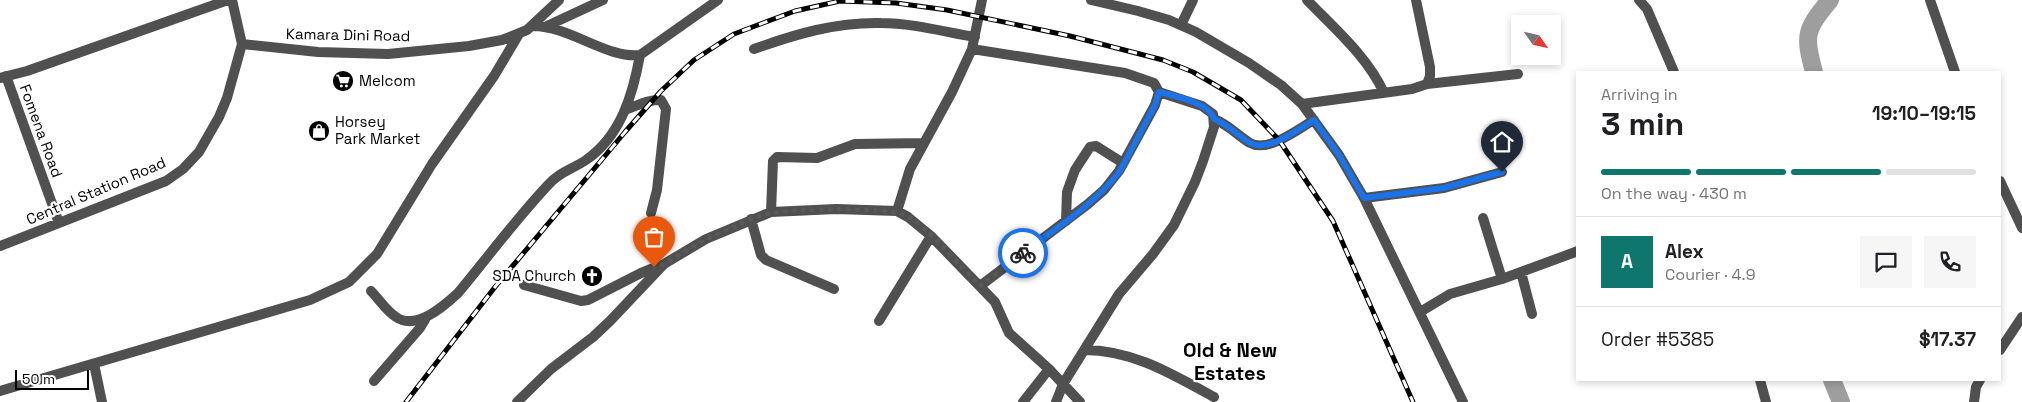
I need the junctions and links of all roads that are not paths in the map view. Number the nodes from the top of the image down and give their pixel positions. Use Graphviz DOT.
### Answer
graph roads {
  1 [pos="230,0"];
  2 [pos="559,0"];
  3 [pos="603,0"];
  4 [pos="718,0"];
  5 [pos="982,0"];
  6 [pos="1091,0"];
  7 [pos="1193,0"];
  8 [pos="1307,0"];
  9 [pos="1416,0"];
  10 [pos="1639,0"];
  11 [pos="1930,0"];
  12 [pos="1113,2"];
  13 [pos="1181,25"];
  14 [pos="533,26"];
  15 [pos="547,26"];
  16 [pos="519,34"];
  17 [pos="975,38"];
  18 [pos="242,44"];
  19 [pos="754,48"];
  20 [pos="972,49"];
  21 [pos="640,55"];
  22 [pos="1674,71"];
  23 [pos="1955,71"];
  24 [pos="1518,74"];
  25 [pos="3,77"];
  26 [pos="1427,84"];
  27 [pos="1159,92"];
  28 [pos="1384,92"];
  29 [pos="1302,104"];
  30 [pos="625,110"];
  31 [pos="1214,119"];
  32 [pos="1314,120"];
  33 [pos="924,143"];
  34 [pos="1124,163"];
  35 [pos="1502,172"];
  36 [pos="2001,183"];
  37 [pos="1364,198"];
  38 [pos="897,211"];
  39 [pos="771,212"];
  40 [pos="652,213"];
  41 [pos="1482,218"];
  42 [pos="751,219"];
  43 [pos="1066,221"];
  44 [pos="59,224"];
  45 [pos="2022,228"];
  46 [pos="931,236"];
  47 [pos="0,246"];
  48 [pos="1576,252"];
  49 [pos="664,264"];
  50 [pos="1521,272"];
  51 [pos="1502,279"];
  52 [pos="524,285"];
  53 [pos="980,286"];
  54 [pos="834,289"];
  55 [pos="371,291"];
  56 [pos="1420,312"];
  57 [pos="1532,314"];
  58 [pos="2022,317"];
  59 [pos="426,318"];
  60 [pos="879,321"];
  61 [pos="2001,348"];
  62 [pos="1084,350"];
  63 [pos="94,364"];
  64 [pos="1049,369"];
  65 [pos="374,381"];
  66 [pos="1760,381"];
  67 [pos="1976,382"];
  68 [pos="1063,384"];
  69 [pos="0,391"];
  70 [pos="1214,397"];
  71 [pos="102,402"];
  72 [pos="517,402"];
  73 [pos="1023,402"];
  74 [pos="1056,402"];
  75 [pos="1080,402"];
  76 [pos="1462,402"];
  77 [pos="1766,402"];
  78 [pos="1974,402"];
  1 -- 18 [label="street"];
  1 -- 25 [label="street"];
  2 -- 14 [label="street, Kamara Dini Road"];
  3 -- 15 [label="street"];
  4 -- 21 [label="street"];
  5 -- 17 [label="street"];
  6 -- 12 [label="street"];
  7 -- 13 [label="street"];
  8 -- 28 [label="street"];
  9 -- 26 [label="street"];
  10 -- 22 [label="street"];
  11 -- 23 [label="street"];
  12 -- 13 [label="street"];
  13 -- 29 [label="street"];
  14 -- 15 [label="street"];
  14 -- 16 [label="street, Kamara Dini Road"];
  15 -- 21 [label="street"];
  16 -- 18 [label="street, Kamara Dini Road"];
  16 -- 63 [label="street"];
  17 -- 19 [label="street"];
  17 -- 20 [label="street"];
  18 -- 44 [label="street, Central Station Road"];
  20 -- 27 [label="street"];
  20 -- 33 [label="street"];
  21 -- 30 [label="street"];
  24 -- 26 [label="street"];
  25 -- 44 [label="street, Fomena Road"];
  26 -- 28 [label="street"];
  27 -- 31 [label="street"];
  27 -- 34 [label="street"];
  28 -- 29 [label="street"];
  29 -- 32 [label="street"];
  30 -- 40 [label="street"];
  30 -- 59 [label="street"];
  31 -- 32 [label="street"];
  31 -- 62 [label="street"];
  32 -- 37 [label="street"];
  33 -- 38 [label="street"];
  33 -- 39 [label="street"];
  34 -- 43 [label="street"];
  34 -- 43 [label="street"];
  35 -- 37 [label="street"];
  36 -- 45 [label="street"];
  37 -- 56 [label="street"];
  38 -- 39 [label="street"];
  38 -- 46 [label="street"];
  39 -- 42 [label="street"];
  41 -- 51 [label="street"];
  42 -- 49 [label="street"];
  42 -- 54 [label="street"];
  43 -- 53 [label="street"];
  44 -- 47 [label="street, Central Station Road"];
  46 -- 53 [label="street"];
  46 -- 60 [label="street"];
  48 -- 50 [label="street"];
  49 -- 52 [label="street"];
  49 -- 72 [label="street"];
  50 -- 51 [label="street"];
  50 -- 57 [label="street"];
  51 -- 56 [label="street"];
  53 -- 64 [label="street"];
  55 -- 59 [label="street"];
  56 -- 76 [label="street"];
  58 -- 61 [label="street"];
  59 -- 65 [label="street"];
  62 -- 68 [label="street"];
  62 -- 70 [label="street"];
  63 -- 69 [label="street"];
  63 -- 71 [label="street"];
  64 -- 68 [label="street"];
  64 -- 73 [label="street"];
  66 -- 77 [label="street"];
  67 -- 78 [label="street"];
  68 -- 74 [label="street"];
  68 -- 75 [label="street"];
}
